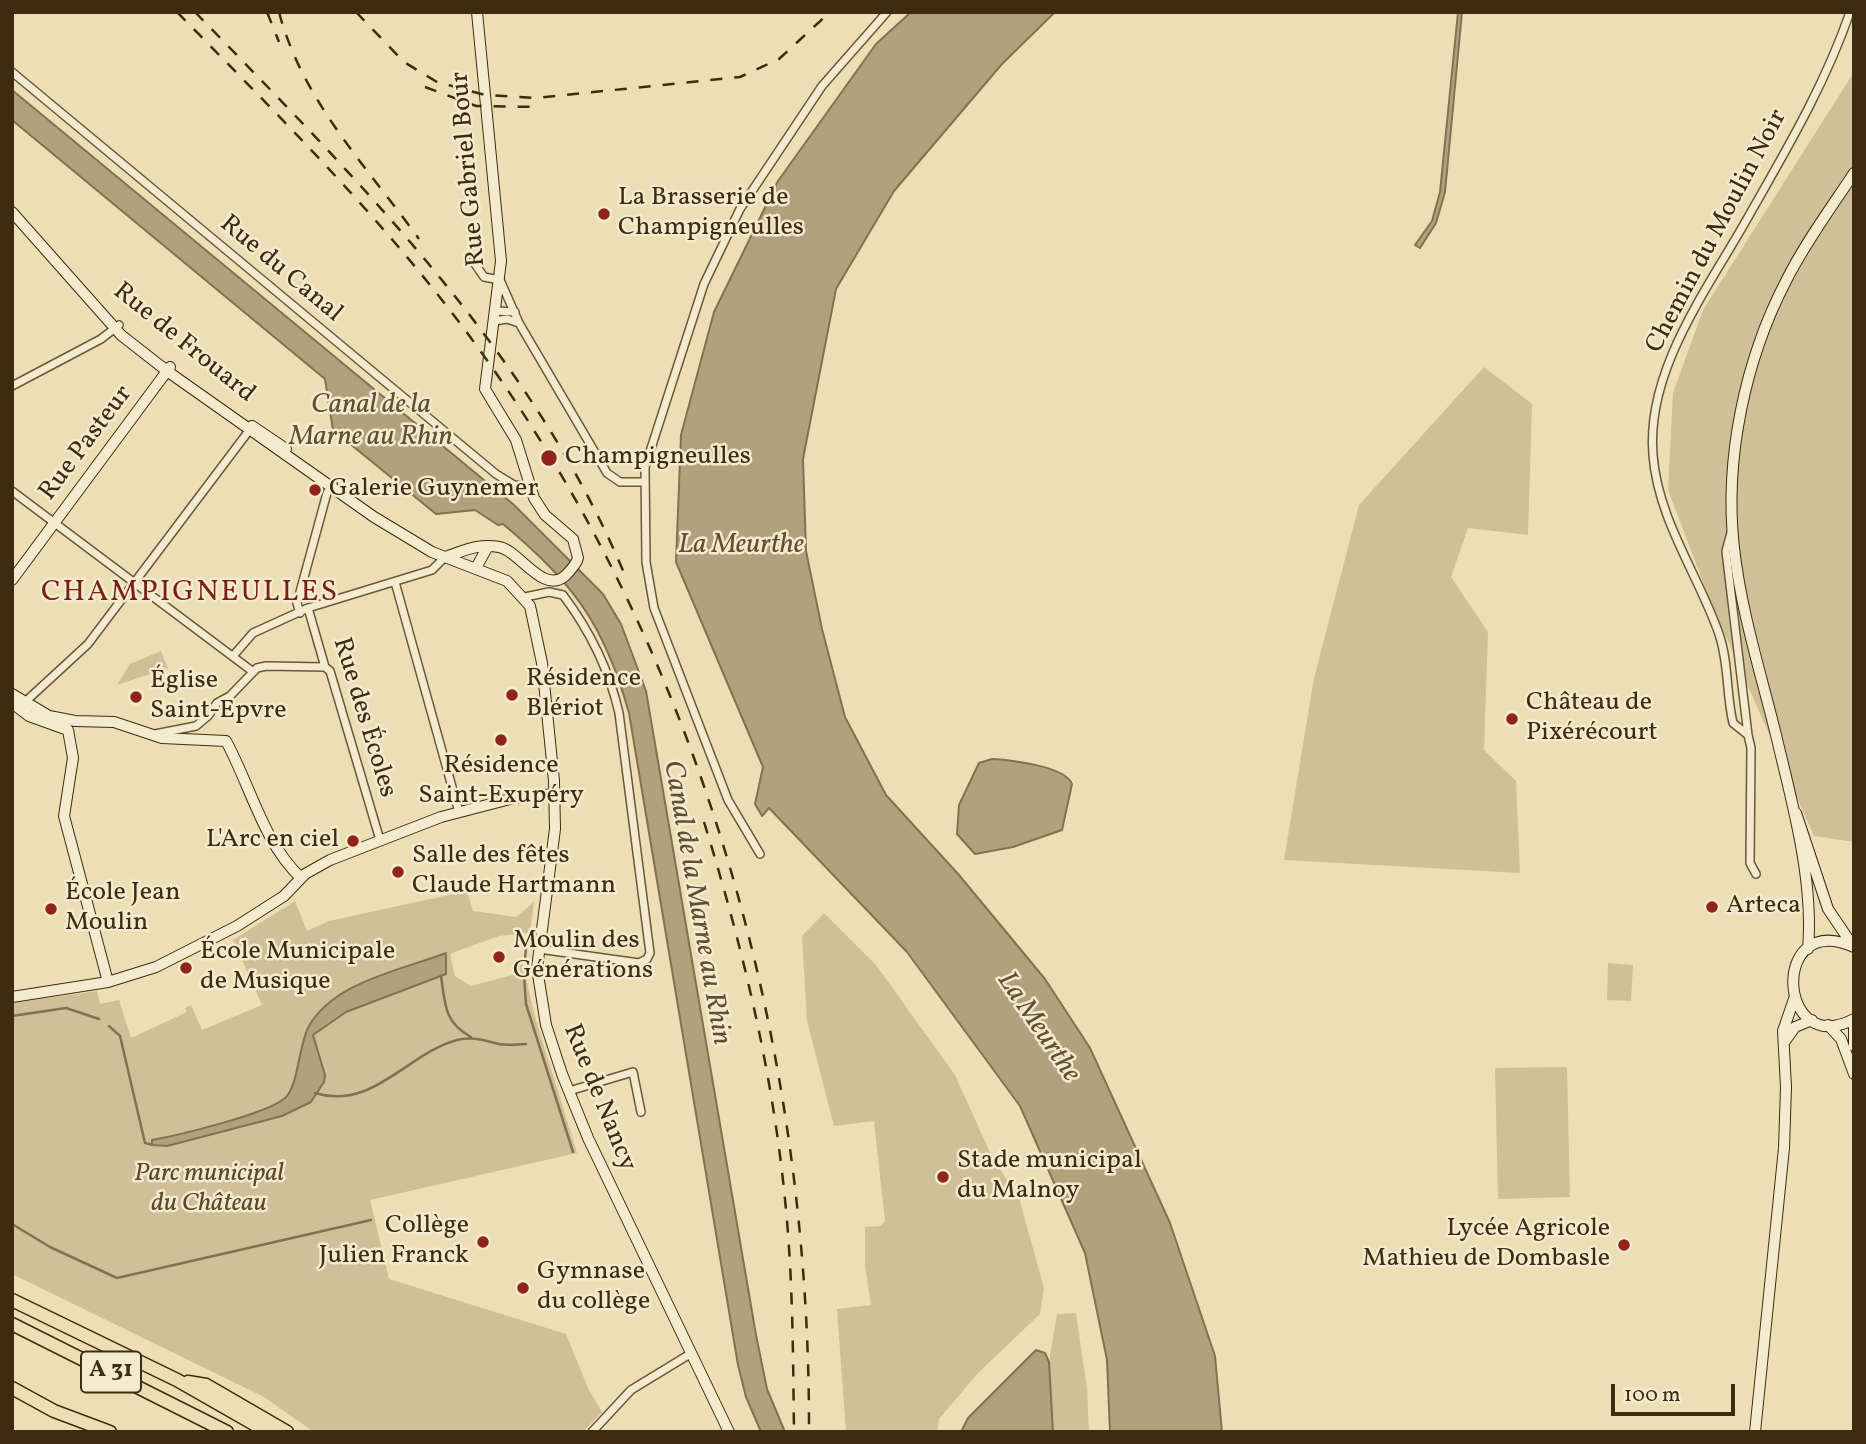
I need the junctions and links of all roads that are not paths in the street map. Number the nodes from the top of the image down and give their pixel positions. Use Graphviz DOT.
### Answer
graph roads {
  1 [pos="477,12"];
  2 [pos="887,12"];
  3 [pos="1850,12"];
  4 [pos="12,72"];
  5 [pos="1854,173"];
  6 [pos="12,203"];
  7 [pos="12,212"];
  8 [pos="473,261"];
  9 [pos="500,280"];
  10 [pos="514,312"];
  11 [pos="495,316"];
  12 [pos="519,323"];
  13 [pos="117,327"];
  14 [pos="169,368"];
  15 [pos="12,386"];
  16 [pos="251,428"];
  17 [pos="643,482"];
  18 [pos="332,485"];
  19 [pos="529,487"];
  20 [pos="12,491"];
  21 [pos="55,522"];
  22 [pos="1732,529"];
  23 [pos="488,546"];
  24 [pos="445,557"];
  25 [pos="477,568"];
  26 [pos="12,580"];
  27 [pos="135,582"];
  28 [pos="395,582"];
  29 [pos="525,597"];
  30 [pos="308,608"];
  31 [pos="300,612"];
  32 [pos="233,656"];
  33 [pos="325,667"];
  34 [pos="252,671"];
  35 [pos="12,694"];
  36 [pos="16,705"];
  37 [pos="75,721"];
  38 [pos="68,730"];
  39 [pos="155,734"];
  40 [pos="1748,734"];
  41 [pos="555,794"];
  42 [pos="1793,805"];
  43 [pos="459,812"];
  44 [pos="380,840"];
  45 [pos="760,854"];
  46 [pos="1756,874"];
  47 [pos="301,878"];
  48 [pos="1804,880"];
  49 [pos="1821,889"];
  50 [pos="1853,946"];
  51 [pos="539,949"];
  52 [pos="1808,949"];
  53 [pos="108,982"];
  54 [pos="12,997"];
  55 [pos="1794,999"];
  56 [pos="1854,1019"];
  57 [pos="1812,1020"];
  58 [pos="1828,1025"];
  59 [pos="1854,1027"];
  60 [pos="1785,1041"];
  61 [pos="1854,1046"];
  62 [pos="1854,1074"];
  63 [pos="569,1091"];
  64 [pos="641,1112"];
  65 [pos="12,1300"];
  66 [pos="12,1324"];
  67 [pos="691,1354"];
  68 [pos="177,1380"];
  69 [pos="12,1388"];
  70 [pos="110,1432"];
  71 [pos="227,1432"];
  72 [pos="268,1432"];
  73 [pos="288,1432"];
  74 [pos="592,1432"];
  75 [pos="729,1432"];
  76 [pos="1755,1432"];
  1 -- 9 [label="main road, Rue Gabriel Bour"];
  2 -- 17 [label="street"];
  3 -- 40 [label="street, Chemin du Moulin Noir"];
  4 -- 19 [label="street, Rue du Canal"];
  5 -- 22 [label="main road"];
  6 -- 13 [label="main road, Rue de Frouard"];
  7 -- 13 [label="main road, Rue de Frouard"];
  8 -- 9 [label="street"];
  9 -- 10 [label="street"];
  9 -- 11 [label="main road, Rue Gabriel Bour"];
  10 -- 11 [label="street"];
  10 -- 12 [label="street"];
  11 -- 12 [label="street"];
  11 -- 19 [label="main road, Rue Gabriel Bour"];
  12 -- 17 [label="street"];
  13 -- 14 [label="main road, Rue de Frouard"];
  13 -- 15 [label="street"];
  14 -- 16 [label="main road, Rue de Frouard"];
  14 -- 21 [label="main road, Rue Pasteur"];
  16 -- 18 [label="main road, Rue de Frouard"];
  16 -- 27 [label="street"];
  17 -- 45 [label="street"];
  18 -- 24 [label="main road, Rue de Frouard"];
  18 -- 31 [label="street"];
  19 -- 23 [label="main road, Rue Gabriel Bour"];
  20 -- 21 [label="street"];
  21 -- 26 [label="main road, Rue Pasteur"];
  21 -- 27 [label="street"];
  22 -- 40 [label="street"];
  22 -- 42 [label="main road"];
  23 -- 24 [label="main road"];
  23 -- 25 [label="main road"];
  24 -- 25 [label="main road"];
  24 -- 28 [label="street"];
  25 -- 29 [label="main road"];
  27 -- 32 [label="street"];
  27 -- 36 [label="street"];
  28 -- 30 [label="street"];
  28 -- 43 [label="street"];
  29 -- 41 [label="main road, Rue de Nancy"];
  29 -- 51 [label="street"];
  30 -- 31 [label="street"];
  30 -- 33 [label="street, Rue des Écoles"];
  31 -- 32 [label="street"];
  32 -- 34 [label="street"];
  33 -- 34 [label="street"];
  33 -- 44 [label="street, Rue des Écoles"];
  34 -- 39 [label="street"];
  35 -- 36 [label="main road"];
  36 -- 37 [label="main road"];
  36 -- 38 [label="main road"];
  37 -- 38 [label="main road"];
  37 -- 39 [label="main road"];
  38 -- 53 [label="main road"];
  39 -- 47 [label="main road"];
  40 -- 46 [label="street, Chemin du Moulin Noir"];
  41 -- 43 [label="main road"];
  41 -- 51 [label="main road, Rue de Nancy"];
  42 -- 48 [label="main road"];
  42 -- 49 [label="main road"];
  43 -- 44 [label="main road"];
  44 -- 47 [label="main road"];
  47 -- 53 [label="main road"];
  48 -- 49 [label="street"];
  48 -- 52 [label="main road"];
  49 -- 50 [label="main road"];
  50 -- 52 [label="main road"];
  51 -- 63 [label="main road, Rue de Nancy"];
  52 -- 55 [label="main road"];
  53 -- 54 [label="main road"];
  55 -- 57 [label="main road"];
  55 -- 60 [label="main road"];
  56 -- 58 [label="main road"];
  57 -- 58 [label="main road"];
  57 -- 60 [label="main road"];
  58 -- 62 [label="main road"];
  59 -- 61 [label="main road"];
  60 -- 76 [label="main road"];
  63 -- 64 [label="street"];
  63 -- 67 [label="main road, Rue de Nancy"];
  65 -- 68 [label="highway, A 31"];
  66 -- 71 [label="highway, A 31"];
  67 -- 74 [label="street"];
  67 -- 75 [label="main road, Rue de Nancy"];
  68 -- 72 [label="highway, A 31"];
  68 -- 73 [label="highway"];
  69 -- 70 [label="highway"];
}
